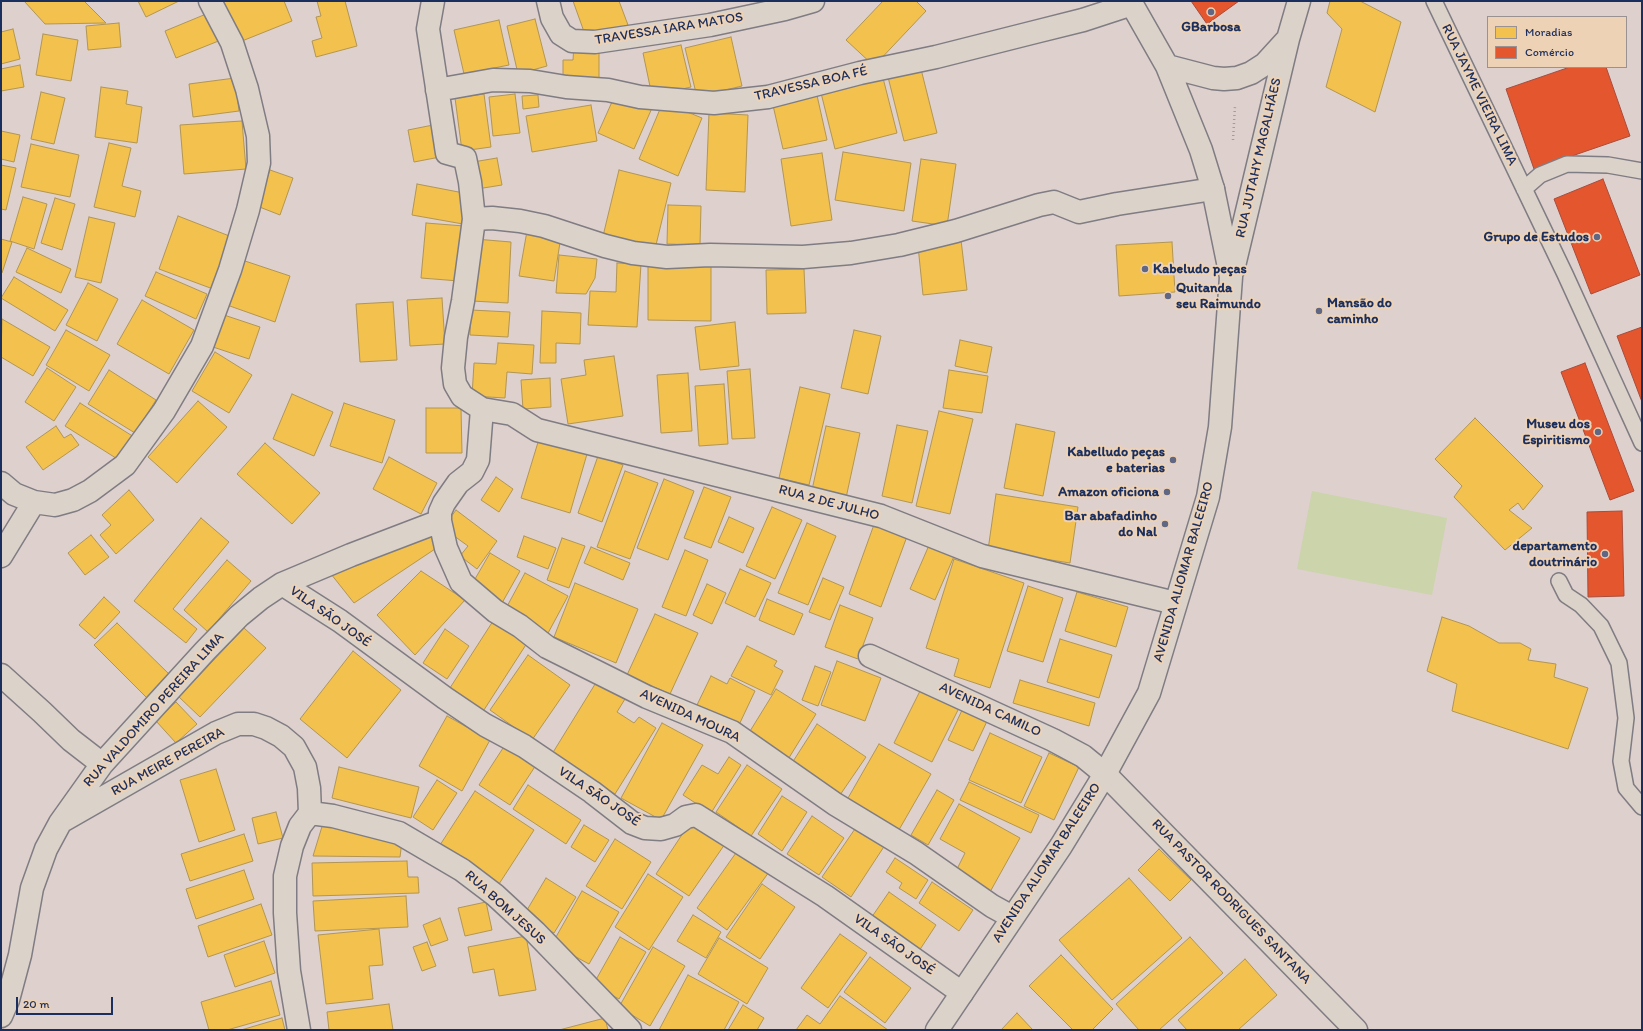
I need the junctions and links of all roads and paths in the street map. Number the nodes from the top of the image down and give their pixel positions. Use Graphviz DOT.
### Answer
graph roads {
  1 [pos="210,1"];
  2 [pos="434,1"];
  3 [pos="548,1"];
  4 [pos="813,1"];
  5 [pos="1299,1"];
  6 [pos="1434,1"];
  7 [pos="1131,2"];
  8 [pos="1288,39"];
  9 [pos="1167,66"];
  10 [pos="436,90"];
  11 [pos="1201,150"];
  12 [pos="1261,150"];
  13 [pos="1642,171"];
  14 [pos="1213,189"];
  15 [pos="1524,189"];
  16 [pos="474,219"];
  17 [pos="1231,277"];
  18 [pos="482,410"];
  19 [pos="1642,443"];
  20 [pos="1,483"];
  21 [pos="34,502"];
  22 [pos="440,521"];
  23 [pos="1,556"];
  24 [pos="1559,581"];
  25 [pos="282,584"];
  26 [pos="1175,603"];
  27 [pos="870,656"];
  28 [pos="1,675"];
  29 [pos="102,764"];
  30 [pos="1105,774"];
  31 [pos="1642,807"];
  32 [pos="310,813"];
  33 [pos="60,823"];
  34 [pos="1012,917"];
  35 [pos="962,992"];
  36 [pos="1,1016"];
  37 [pos="299,1030"];
  38 [pos="630,1030"];
  39 [pos="937,1030"];
  40 [pos="1356,1030"];
  1 -- 21 [label="street"];
  2 -- 10 [label="street"];
  3 -- 4 [label="street, TRAVESSA IARA MATOS"];
  5 -- 8 [label="street"];
  6 -- 15 [label="lane, RUA JAYME VIEIRA LIMA"];
  7 -- 9 [label="street, AVENIDA ALIOMAR BALEEIRO"];
  7 -- 10 [label="street, TRAVESSA BOA FÉ"];
  8 -- 9 [label="street"];
  8 -- 12 [label="street, RUA JUTAHY MAGALHÃES"];
  9 -- 11 [label="street, AVENIDA ALIOMAR BALEEIRO"];
  10 -- 16 [label="street"];
  11 -- 12 [label="path"];
  11 -- 14 [label="street, AVENIDA ALIOMAR BALEEIRO"];
  12 -- 17 [label="street, RUA JUTAHY MAGALHÃES"];
  13 -- 15 [label="lane"];
  14 -- 16 [label="street"];
  14 -- 17 [label="street, AVENIDA ALIOMAR BALEEIRO"];
  15 -- 19 [label="lane, RUA JAYME VIEIRA LIMA"];
  16 -- 18 [label="street"];
  17 -- 26 [label="street, AVENIDA ALIOMAR BALEEIRO"];
  18 -- 22 [label="street"];
  18 -- 26 [label="street, RUA 2 DE JULHO"];
  20 -- 21 [label="street"];
  21 -- 23 [label="street"];
  22 -- 25 [label="street, RUA VALDOMIRO PEREIRA LIMA"];
  22 -- 34 [label="street, AVENIDA MOURA"];
  24 -- 31 [label="lane"];
  25 -- 29 [label="street, RUA VALDOMIRO PEREIRA LIMA"];
  25 -- 35 [label="street, VILA SÃO JOSÉ"];
  26 -- 30 [label="street, AVENIDA ALIOMAR BALEEIRO"];
  27 -- 30 [label="street, AVENIDA CAMILO"];
  28 -- 29 [label="street"];
  29 -- 33 [label="street, RUA VALDOMIRO PEREIRA LIMA"];
  30 -- 34 [label="street, AVENIDA ALIOMAR BALEEIRO"];
  30 -- 40 [label="street, RUA PASTOR RODRIGUES SANTANA"];
  32 -- 33 [label="street, RUA MEIRE PEREIRA"];
  32 -- 37 [label="street"];
  32 -- 38 [label="street, RUA BOM JESUS"];
  33 -- 36 [label="street, RUA VALDOMIRO PEREIRA LIMA"];
  34 -- 35 [label="street, AVENIDA ALIOMAR BALEEIRO"];
  35 -- 39 [label="street, AVENIDA ALIOMAR BALEEIRO"];
}
